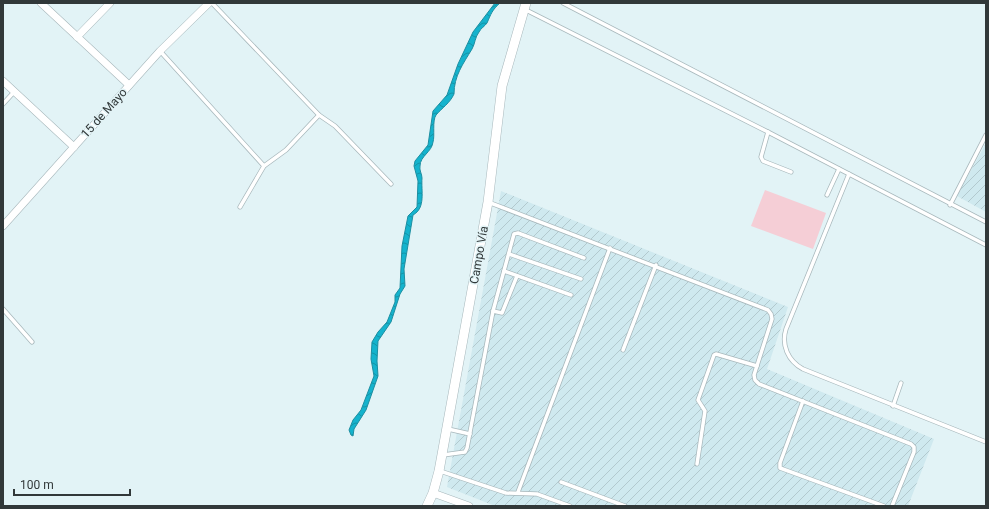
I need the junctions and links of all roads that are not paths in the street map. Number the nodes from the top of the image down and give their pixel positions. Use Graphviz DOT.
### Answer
graph roads {
  1 [pos="41,3"];
  2 [pos="110,3"];
  3 [pos="210,3"];
  4 [pos="563,3"];
  5 [pos="525,6"];
  6 [pos="78,37"];
  7 [pos="160,51"];
  8 [pos="3,81"];
  9 [pos="129,85"];
  10 [pos="15,92"];
  11 [pos="3,104"];
  12 [pos="319,115"];
  13 [pos="768,132"];
  14 [pos="986,135"];
  15 [pos="74,146"];
  16 [pos="264,166"];
  17 [pos="839,169"];
  18 [pos="790,172"];
  19 [pos="849,174"];
  20 [pos="391,184"];
  21 [pos="827,195"];
  22 [pos="488,202"];
  23 [pos="950,205"];
  24 [pos="240,207"];
  25 [pos="986,222"];
  26 [pos="3,226"];
  27 [pos="986,245"];
  28 [pos="610,248"];
  29 [pos="509,254"];
  30 [pos="584,258"];
  31 [pos="656,265"];
  32 [pos="504,271"];
  33 [pos="517,276"];
  34 [pos="581,279"];
  35 [pos="571,295"];
  36 [pos="3,309"];
  37 [pos="493,311"];
  38 [pos="32,342"];
  39 [pos="623,350"];
  40 [pos="757,366"];
  41 [pos="901,383"];
  42 [pos="803,401"];
  43 [pos="893,406"];
  44 [pos="446,429"];
  45 [pos="470,434"];
  46 [pos="986,442"];
  47 [pos="442,455"];
  48 [pos="697,464"];
  49 [pos="439,471"];
  50 [pos="561,482"];
  51 [pos="518,492"];
  52 [pos="433,493"];
  53 [pos="427,506"];
  54 [pos="469,506"];
  55 [pos="570,506"];
  56 [pos="625,506"];
  57 [pos="884,506"];
  58 [pos="892,506"];
  1 -- 6 [label="street"];
  2 -- 6 [label="street"];
  3 -- 7 [label="street, 15 de Mayo"];
  3 -- 12 [label="lane"];
  4 -- 23 [label="lane"];
  5 -- 13 [label="lane"];
  5 -- 22 [label="street, Campo Vía"];
  6 -- 9 [label="street"];
  7 -- 9 [label="street, 15 de Mayo"];
  7 -- 16 [label="lane"];
  8 -- 10 [label="street"];
  9 -- 15 [label="street, 15 de Mayo"];
  10 -- 11 [label="lane"];
  10 -- 15 [label="street"];
  12 -- 16 [label="lane"];
  12 -- 20 [label="lane"];
  13 -- 17 [label="lane"];
  13 -- 18 [label="lane"];
  14 -- 23 [label="lane"];
  15 -- 26 [label="street, 15 de Mayo"];
  16 -- 24 [label="lane"];
  17 -- 19 [label="lane"];
  17 -- 21 [label="lane"];
  19 -- 27 [label="lane"];
  19 -- 43 [label="lane"];
  22 -- 28 [label="lane"];
  22 -- 44 [label="street, Campo Vía"];
  23 -- 25 [label="lane"];
  28 -- 31 [label="lane"];
  28 -- 51 [label="lane"];
  29 -- 30 [label="lane"];
  29 -- 32 [label="lane"];
  29 -- 34 [label="lane"];
  31 -- 39 [label="lane"];
  31 -- 40 [label="lane"];
  32 -- 33 [label="lane"];
  32 -- 37 [label="lane"];
  33 -- 35 [label="lane"];
  33 -- 37 [label="lane"];
  36 -- 38 [label="lane"];
  37 -- 45 [label="lane"];
  40 -- 42 [label="lane"];
  40 -- 48 [label="lane"];
  41 -- 43 [label="lane"];
  42 -- 57 [label="lane"];
  42 -- 58 [label="lane"];
  43 -- 46 [label="lane"];
  44 -- 45 [label="lane"];
  44 -- 47 [label="street, Campo Vía"];
  45 -- 47 [label="lane"];
  47 -- 49 [label="street, Campo Vía"];
  49 -- 51 [label="lane"];
  49 -- 52 [label="street, Campo Vía"];
  50 -- 56 [label="lane"];
  51 -- 55 [label="lane"];
  52 -- 53 [label="street, Campo Vía"];
  52 -- 54 [label="street"];
}
